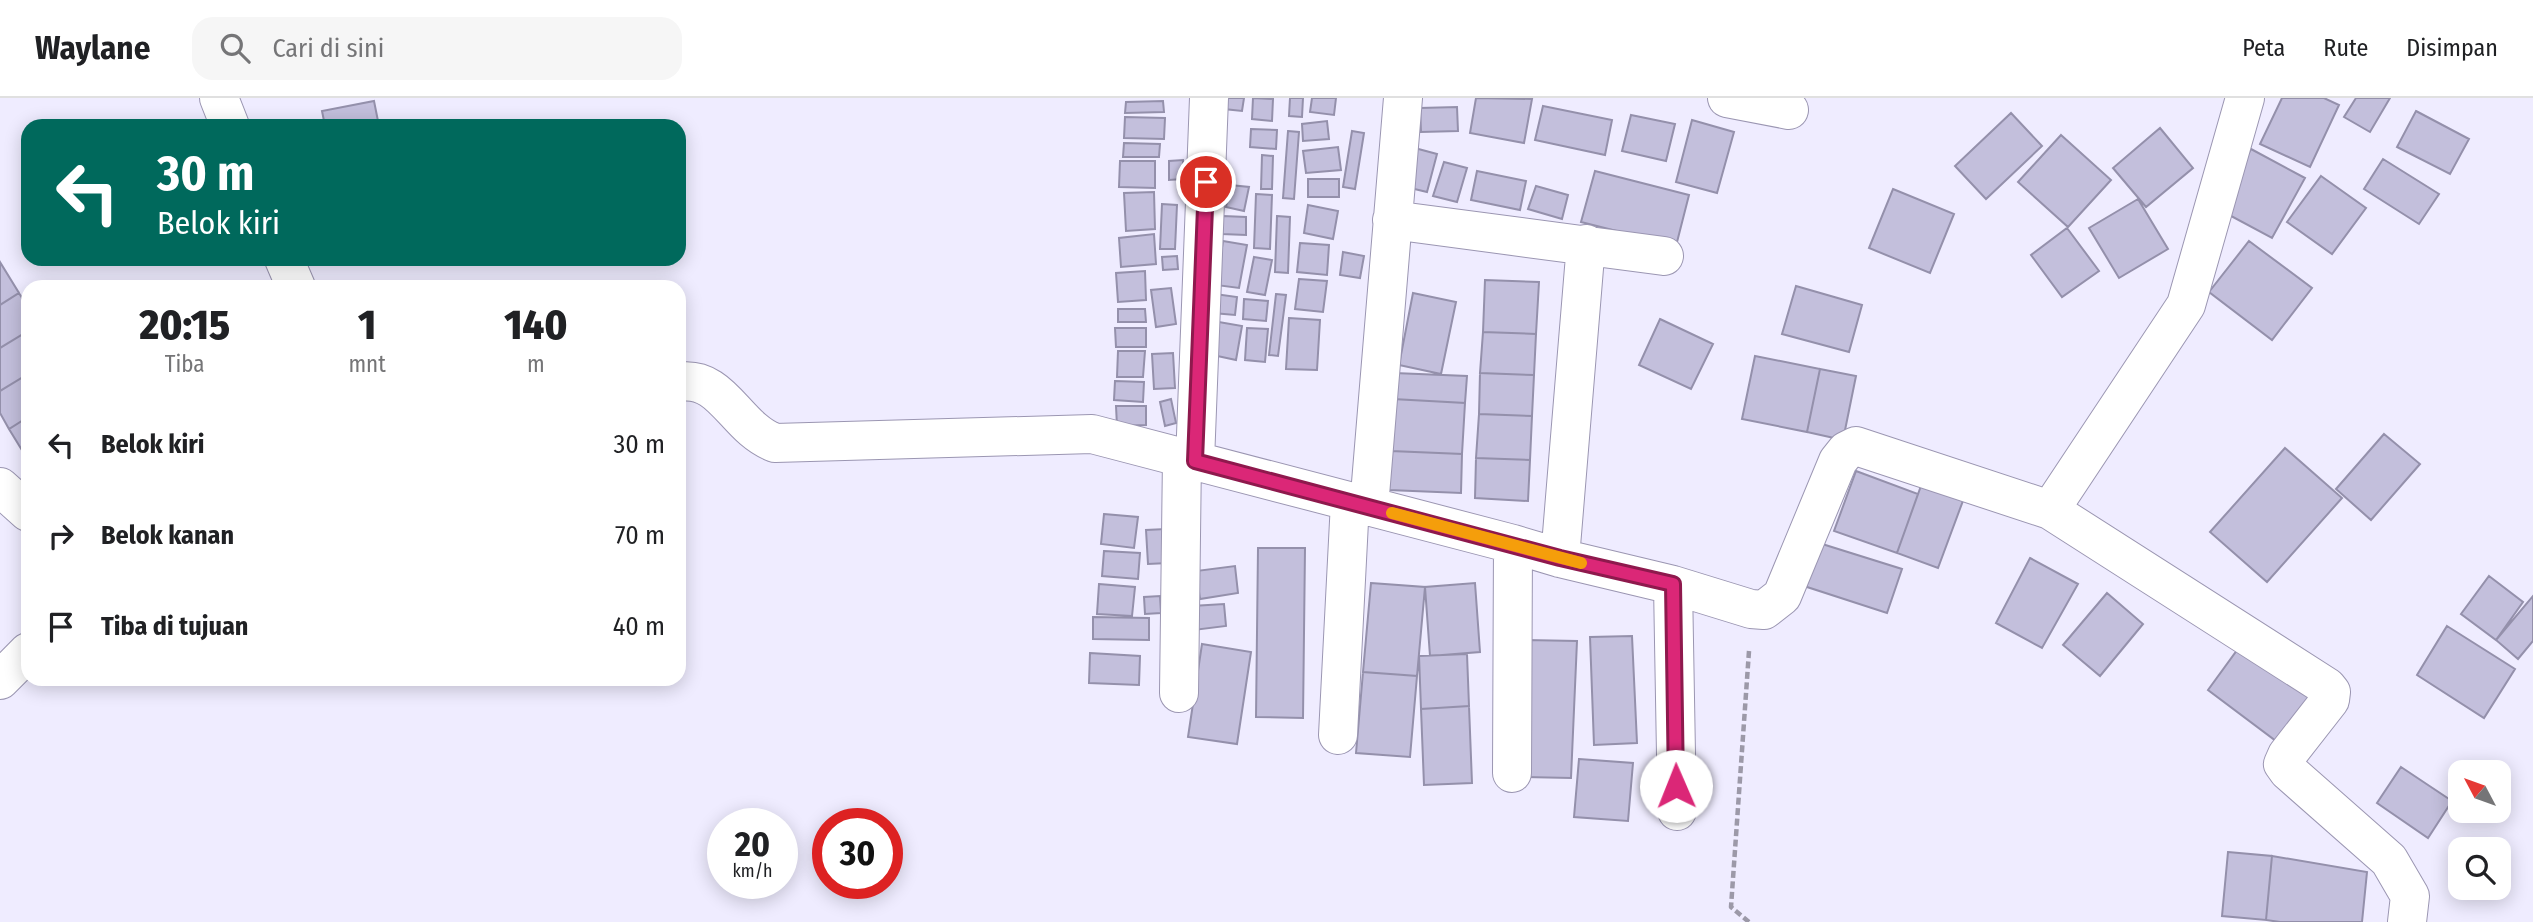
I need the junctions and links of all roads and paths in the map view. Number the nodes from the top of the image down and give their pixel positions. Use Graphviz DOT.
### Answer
graph roads {
  1 [pos="219,98"];
  2 [pos="1209,98"];
  3 [pos="1403,98"];
  4 [pos="1727,98"];
  5 [pos="2245,98"];
  6 [pos="1789,110"];
  7 [pos="227,119"];
  8 [pos="1392,220"];
  9 [pos="1586,244"];
  10 [pos="1664,256"];
  11 [pos="686,381"];
  12 [pos="1189,459"];
  13 [pos="0,487"];
  14 [pos="1359,504"];
  15 [pos="21,506"];
  16 [pos="2050,510"];
  17 [pos="1513,544"];
  18 [pos="1560,558"];
  19 [pos="1673,584"];
  20 [pos="1751,609"];
  21 [pos="21,659"];
  22 [pos="0,680"];
  23 [pos="1179,693"];
  24 [pos="1338,735"];
  25 [pos="1512,773"];
  26 [pos="1677,811"];
  27 [pos="1749,922"];
  28 [pos="2407,922"];
  1 -- 7 [label="street"];
  2 -- 12 [label="street"];
  3 -- 8 [label="street"];
  4 -- 6 [label="street"];
  5 -- 16 [label="street"];
  8 -- 9 [label="street"];
  8 -- 14 [label="street"];
  9 -- 10 [label="street"];
  9 -- 18 [label="street"];
  11 -- 12 [label="street"];
  12 -- 14 [label="street"];
  12 -- 23 [label="street"];
  13 -- 15 [label="street"];
  14 -- 17 [label="street"];
  14 -- 24 [label="street"];
  16 -- 20 [label="street"];
  16 -- 28 [label="street"];
  17 -- 18 [label="street"];
  17 -- 25 [label="street"];
  18 -- 19 [label="street"];
  19 -- 20 [label="street"];
  19 -- 26 [label="street"];
  20 -- 27 [label="path"];
  21 -- 22 [label="street"];
}
